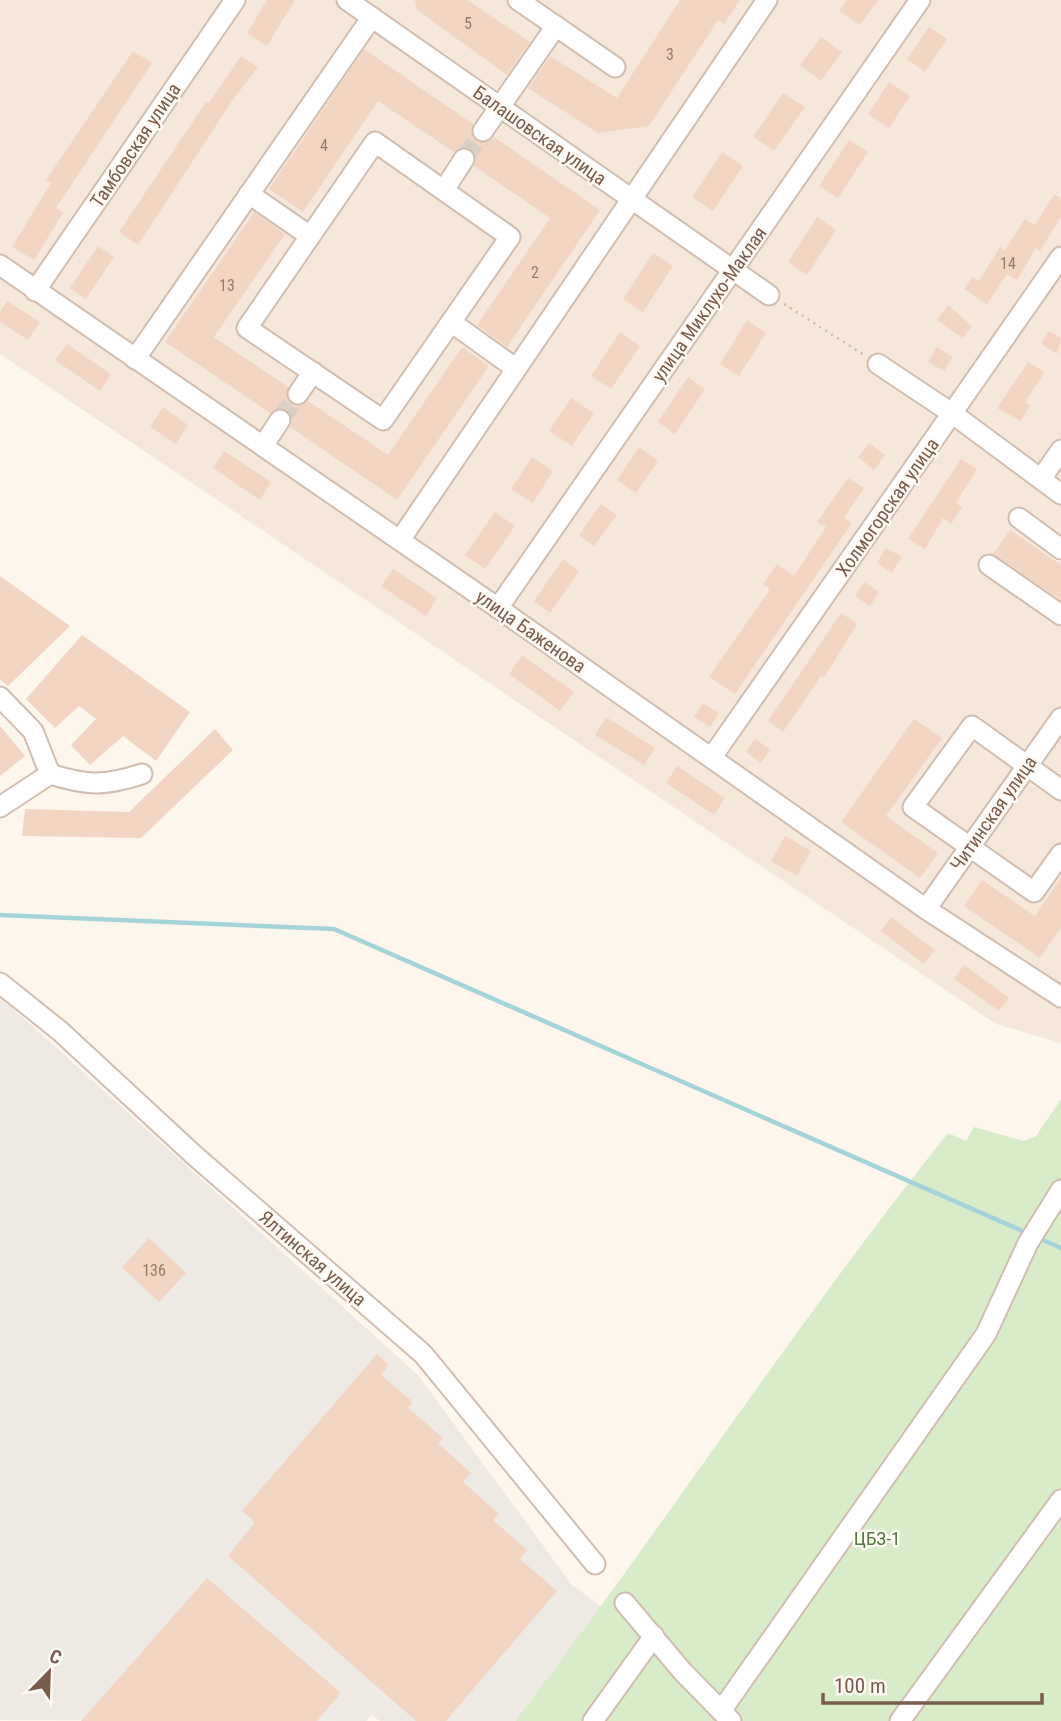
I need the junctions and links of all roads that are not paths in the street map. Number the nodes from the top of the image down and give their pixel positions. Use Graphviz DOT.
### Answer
graph roads {
  1 [pos="235,0"];
  2 [pos="518,0"];
  3 [pos="767,0"];
  4 [pos="920,0"];
  5 [pos="362,7"];
  6 [pos="556,26"];
  7 [pos="615,67"];
  8 [pos="499,107"];
  9 [pos="484,131"];
  10 [pos="464,159"];
  11 [pos="444,190"];
  12 [pos="249,194"];
  13 [pos="630,198"];
  14 [pos="310,236"];
  15 [pos="1061,257"];
  16 [pos="0,265"];
  17 [pos="733,271"];
  18 [pos="35,291"];
  19 [pos="769,295"];
  20 [pos="451,323"];
  21 [pos="135,359"];
  22 [pos="878,364"];
  23 [pos="515,368"];
  24 [pos="313,372"];
  25 [pos="298,394"];
  26 [pos="953,414"];
  27 [pos="280,420"];
  28 [pos="263,446"];
  29 [pos="1061,450"];
  30 [pos="1041,479"];
  31 [pos="1061,494"];
  32 [pos="1019,518"];
  33 [pos="400,540"];
  34 [pos="1061,549"];
  35 [pos="989,565"];
  36 [pos="498,608"];
  37 [pos="1061,615"];
  38 [pos="0,697"];
  39 [pos="1061,718"];
  40 [pos="712,757"];
  41 [pos="1027,766"];
  42 [pos="50,774"];
  43 [pos="142,774"];
  44 [pos="1061,790"];
  45 [pos="0,807"];
  46 [pos="970,847"];
  47 [pos="1061,854"];
  48 [pos="926,909"];
  49 [pos="0,983"];
  50 [pos="1061,996"];
  51 [pos="1061,1190"];
  52 [pos="1061,1500"];
  53 [pos="595,1564"];
  54 [pos="625,1602"];
  55 [pos="654,1636"];
  56 [pos="726,1716"];
  57 [pos="593,1721"];
  58 [pos="900,1721"];
  1 -- 18 [label="street, Тамбовская улица"];
  2 -- 6 [label="street"];
  3 -- 13 [label="street"];
  4 -- 17 [label="street, улица Миклухо-Маклая"];
  5 -- 8 [label="street, Балашовская улица"];
  5 -- 12 [label="street"];
  6 -- 7 [label="street"];
  6 -- 8 [label="street"];
  8 -- 9 [label="street"];
  8 -- 13 [label="street, Балашовская улица"];
  10 -- 11 [label="street"];
  11 -- 14 [label="street"];
  11 -- 20 [label="street"];
  12 -- 14 [label="street"];
  12 -- 21 [label="street"];
  13 -- 17 [label="street, Балашовская улица"];
  13 -- 23 [label="street"];
  14 -- 24 [label="street"];
  15 -- 26 [label="street, Холмогорская улица"];
  16 -- 18 [label="street, улица Баженова"];
  17 -- 19 [label="street, Балашовская улица"];
  17 -- 36 [label="street, улица Миклухо-Маклая"];
  18 -- 21 [label="street, улица Баженова"];
  20 -- 23 [label="street"];
  20 -- 24 [label="street"];
  21 -- 28 [label="street, улица Баженова"];
  22 -- 26 [label="street"];
  23 -- 33 [label="street"];
  24 -- 25 [label="street"];
  26 -- 30 [label="street"];
  26 -- 40 [label="street, Холмогорская улица"];
  27 -- 28 [label="street"];
  28 -- 33 [label="street, улица Баженова"];
  29 -- 30 [label="street"];
  30 -- 31 [label="street"];
  32 -- 34 [label="street"];
  33 -- 36 [label="street, улица Баженова"];
  35 -- 37 [label="street"];
  36 -- 40 [label="street, улица Баженова"];
  38 -- 42 [label="street"];
  39 -- 41 [label="street, Читинская улица"];
  40 -- 48 [label="street, улица Баженова"];
  41 -- 44 [label="street"];
  41 -- 46 [label="street, Читинская улица"];
  41 -- 46 [label="street"];
  42 -- 43 [label="street"];
  42 -- 45 [label="street"];
  46 -- 47 [label="street"];
  46 -- 48 [label="street, Читинская улица"];
  48 -- 50 [label="street, улица Баженова"];
  49 -- 53 [label="street, Ялтинская улица"];
  51 -- 56 [label="street"];
  52 -- 58 [label="street"];
  54 -- 55 [label="street"];
  55 -- 56 [label="street"];
  55 -- 57 [label="street"];
}
